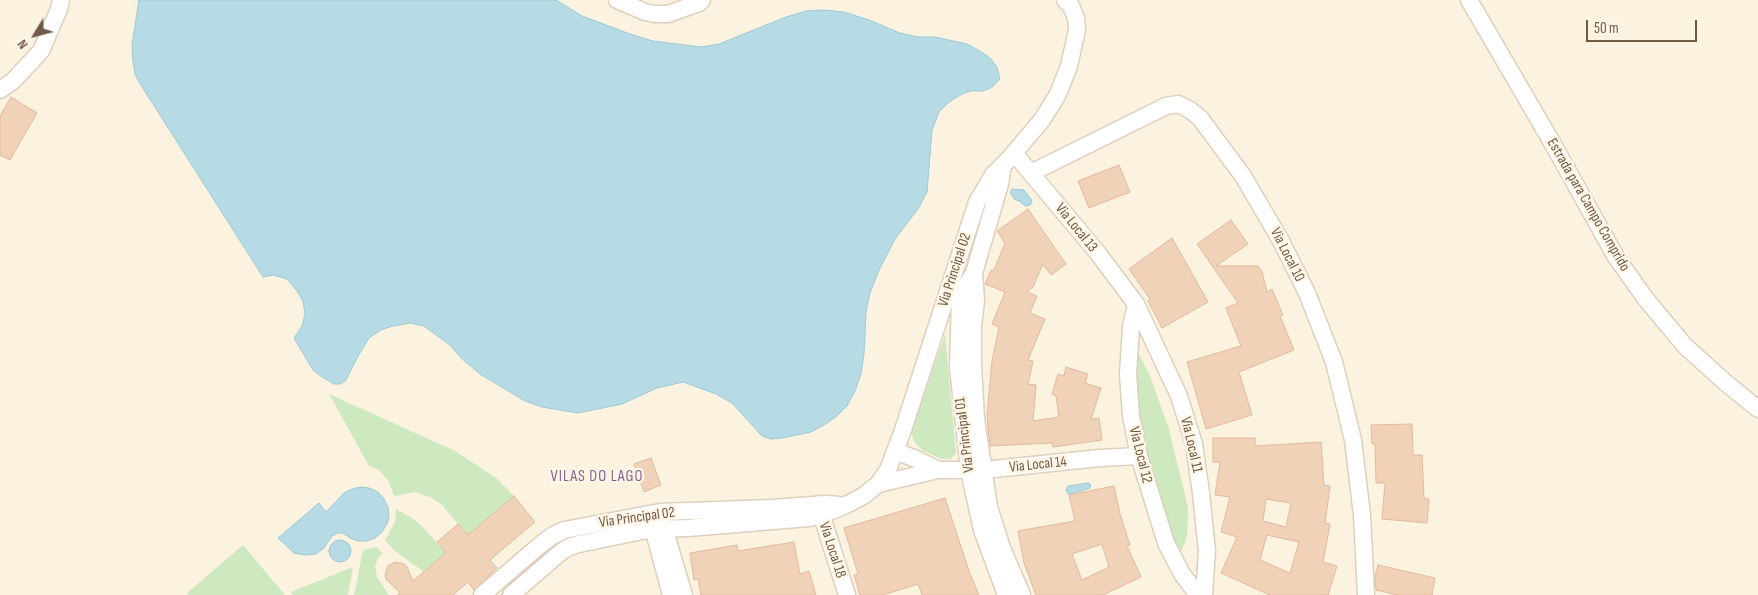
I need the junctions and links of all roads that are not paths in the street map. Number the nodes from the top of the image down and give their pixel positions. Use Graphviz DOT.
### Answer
graph roads {
  1 [pos="617,0"];
  2 [pos="1065,0"];
  3 [pos="1469,0"];
  4 [pos="696,1"];
  5 [pos="60,5"];
  6 [pos="0,90"];
  7 [pos="1008,159"];
  8 [pos="1031,173"];
  9 [pos="1136,304"];
  10 [pos="1758,409"];
  11 [pos="895,452"];
  12 [pos="1139,456"];
  13 [pos="938,470"];
  14 [pos="976,471"];
  15 [pos="878,484"];
  16 [pos="820,510"];
  17 [pos="657,521"];
  18 [pos="482,595"];
  19 [pos="511,595"];
  20 [pos="671,595"];
  21 [pos="684,595"];
  22 [pos="847,595"];
  23 [pos="1006,595"];
  24 [pos="1022,595"];
  25 [pos="1198,595"];
  26 [pos="1204,595"];
  27 [pos="1366,595"];
  1 -- 4 [label="street"];
  2 -- 7 [label="street, Via Principal 01"];
  3 -- 10 [label="street, Estrada para Campo Comprido"];
  5 -- 6 [label="street"];
  7 -- 8 [label="street, Via Local 13"];
  7 -- 11 [label="street, Via Principal 02"];
  7 -- 14 [label="street, Via Principal 01"];
  8 -- 9 [label="street, Via Local 13"];
  8 -- 27 [label="street, Via Local 10"];
  9 -- 12 [label="street, Via Local 12"];
  9 -- 26 [label="street, Via Local 11"];
  11 -- 13 [label="street, Via Local 14"];
  11 -- 15 [label="street, Via Principal 02"];
  12 -- 14 [label="street, Via Local 14"];
  12 -- 25 [label="street, Via Local 12"];
  13 -- 14 [label="street, Via Local 14"];
  13 -- 15 [label="street, Via Local 14"];
  14 -- 23 [label="street, Via Principal 01"];
  14 -- 24 [label="street, Via Principal 01"];
  15 -- 16 [label="street, Via Principal 02"];
  16 -- 17 [label="street, Via Principal 02"];
  16 -- 22 [label="street, Via Local 18"];
  17 -- 18 [label="street, Via Principal 02"];
  17 -- 19 [label="street, Via Principal 02"];
  17 -- 20 [label="street"];
  17 -- 21 [label="street"];
}
